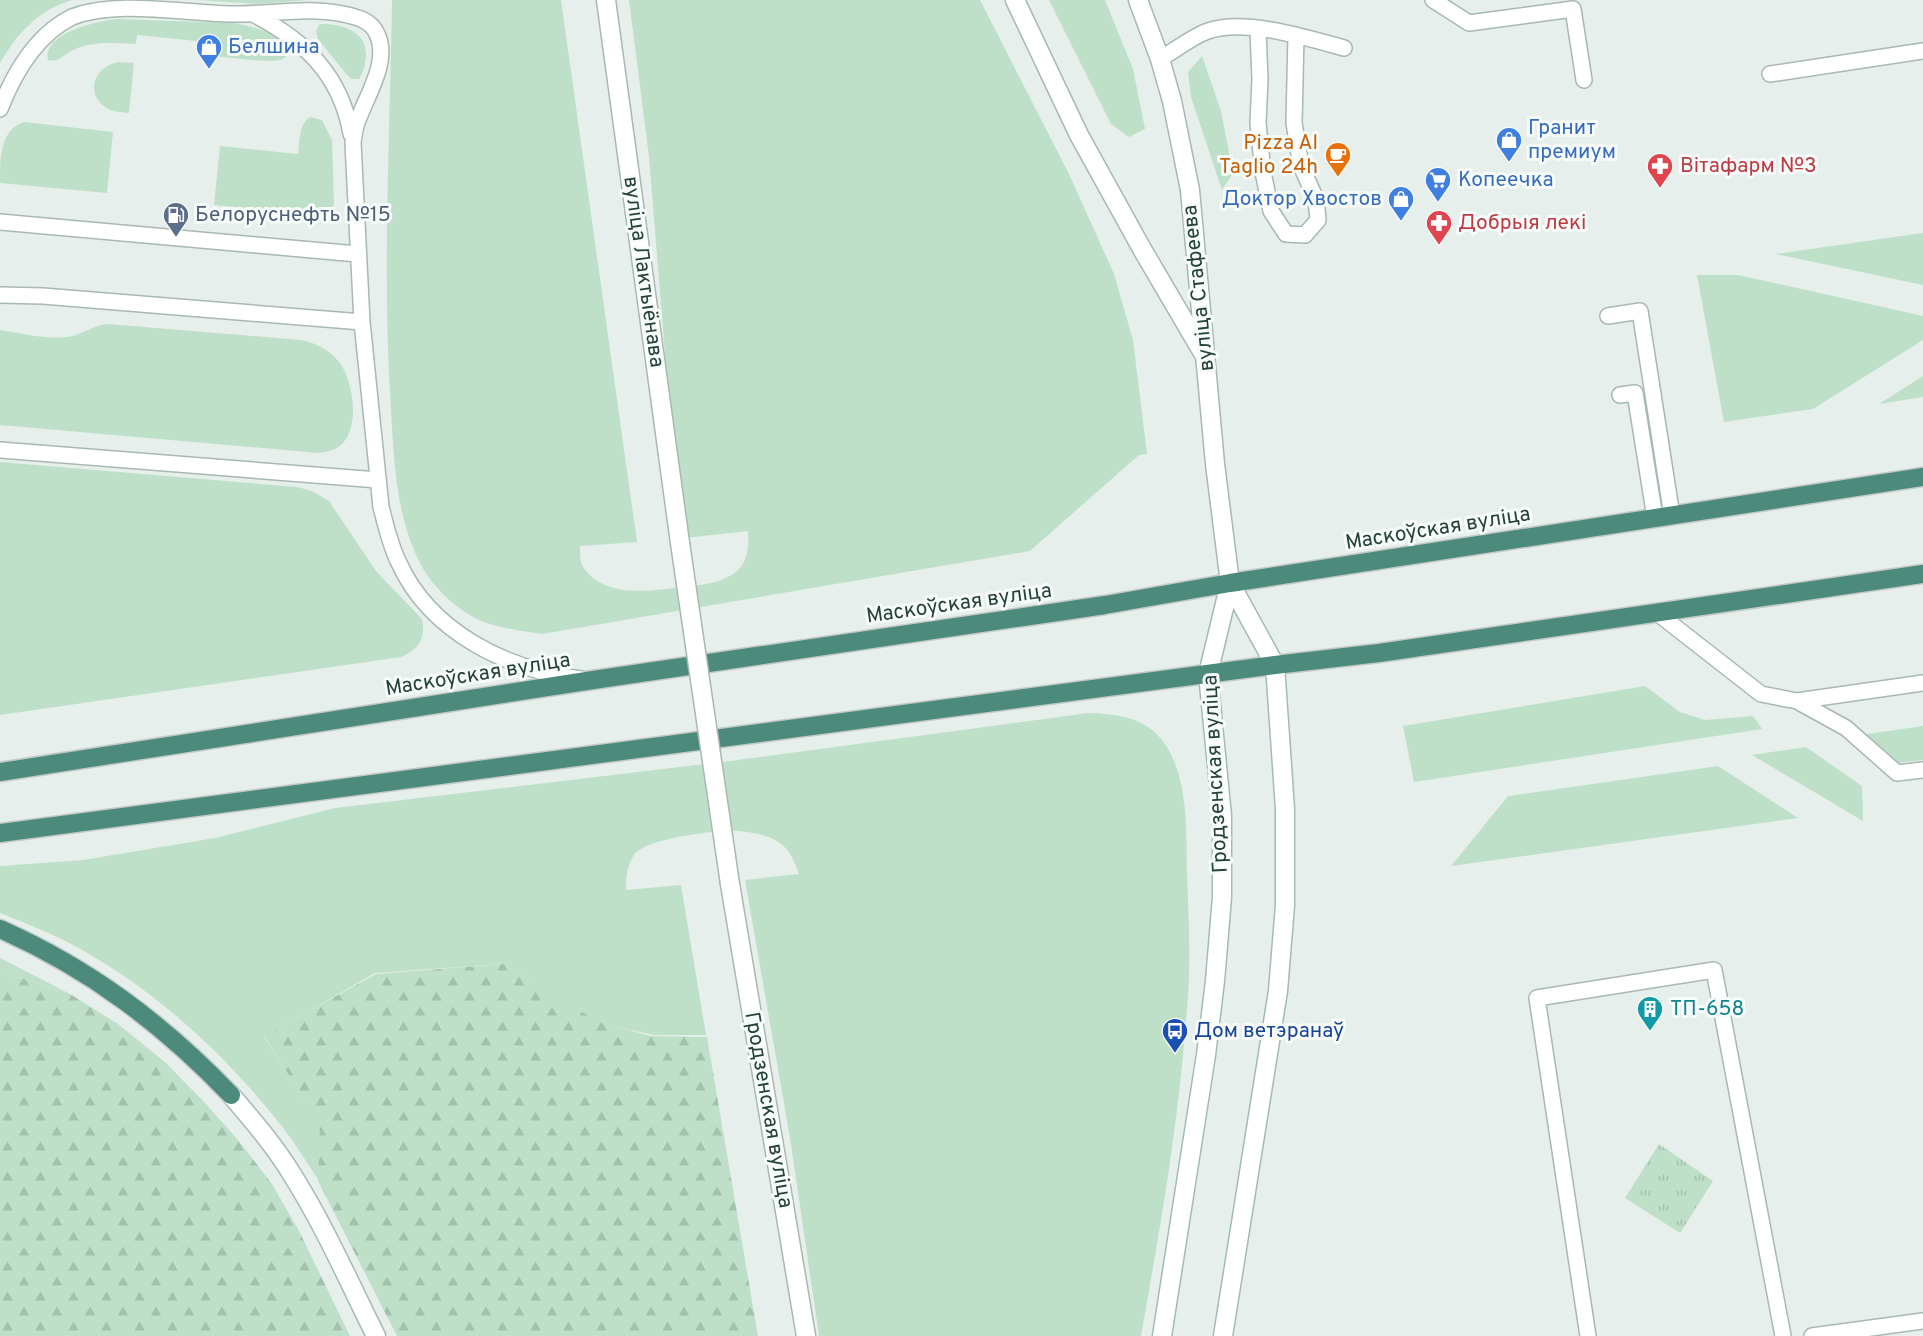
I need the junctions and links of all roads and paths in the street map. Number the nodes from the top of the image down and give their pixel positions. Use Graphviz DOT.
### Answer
graph roads {
  1 [pos="606,0"];
  2 [pos="1015,0"];
  3 [pos="1138,0"];
  4 [pos="1433,0"];
  5 [pos="252,14"];
  6 [pos="1258,30"];
  7 [pos="1296,35"];
  8 [pos="1344,48"];
  9 [pos="1923,51"];
  10 [pos="1160,60"];
  11 [pos="1770,74"];
  12 [pos="1584,80"];
  13 [pos="0,108"];
  14 [pos="353,142"];
  15 [pos="0,222"];
  16 [pos="357,254"];
  17 [pos="0,295"];
  18 [pos="1608,316"];
  19 [pos="362,322"];
  20 [pos="1207,359"];
  21 [pos="1620,395"];
  22 [pos="0,450"];
  23 [pos="1923,477"];
  24 [pos="378,480"];
  25 [pos="1664,517"];
  26 [pos="1923,573"];
  27 [pos="1230,583"];
  28 [pos="1656,612"];
  29 [pos="1275,665"];
  30 [pos="1208,674"];
  31 [pos="593,680"];
  32 [pos="1923,683"];
  33 [pos="1797,701"];
  34 [pos="1923,770"];
  35 [pos="0,772"];
  36 [pos="0,833"];
  37 [pos="729,884"];
  38 [pos="0,929"];
  39 [pos="231,1095"];
  40 [pos="1923,1321"];
  41 [pos="376,1336"];
  42 [pos="806,1336"];
  43 [pos="1162,1336"];
  44 [pos="1223,1336"];
  45 [pos="1228,1336"];
  46 [pos="1588,1336"];
  47 [pos="1783,1336"];
  48 [pos="1812,1336"];
  1 -- 37 [label="street, вуліца Лактыёнава, bridge"];
  2 -- 20 [label="street"];
  3 -- 10 [label="street, вуліца Стафеева"];
  4 -- 12 [label="lane"];
  5 -- 13 [label="lane"];
  5 -- 14 [label="lane"];
  5 -- 14 [label="lane"];
  6 -- 7 [label="lane"];
  6 -- 7 [label="lane"];
  6 -- 10 [label="lane"];
  7 -- 8 [label="lane"];
  9 -- 11 [label="lane"];
  10 -- 20 [label="street, вуліца Стафеева"];
  14 -- 16 [label="lane"];
  15 -- 16 [label="lane"];
  16 -- 19 [label="lane"];
  17 -- 19 [label="lane"];
  18 -- 25 [label="lane"];
  19 -- 24 [label="lane"];
  20 -- 27 [label="street, вуліца Стафеева"];
  21 -- 25 [label="lane"];
  22 -- 24 [label="lane"];
  23 -- 25 [label="highway, Маскоўская вуліца"];
  24 -- 31 [label="lane"];
  25 -- 27 [label="highway, Маскоўская вуліца"];
  26 -- 28 [label="highway"];
  27 -- 29 [label="street"];
  27 -- 30 [label="street, Гродзенская вуліца"];
  27 -- 31 [label="highway, Маскоўская вуліца"];
  28 -- 29 [label="highway"];
  28 -- 33 [label="lane"];
  29 -- 30 [label="highway"];
  29 -- 44 [label="street"];
  30 -- 36 [label="highway"];
  30 -- 43 [label="street, Гродзенская вуліца"];
  31 -- 35 [label="highway, Маскоўская вуліца"];
  32 -- 33 [label="lane"];
  33 -- 34 [label="lane"];
  37 -- 42 [label="street, Гродзенская вуліца"];
  38 -- 39 [label="highway"];
  39 -- 41 [label="street"];
  40 -- 48 [label="lane"];
  44 -- 45 [label="lane"];
  46 -- 47 [label="lane"];
}
